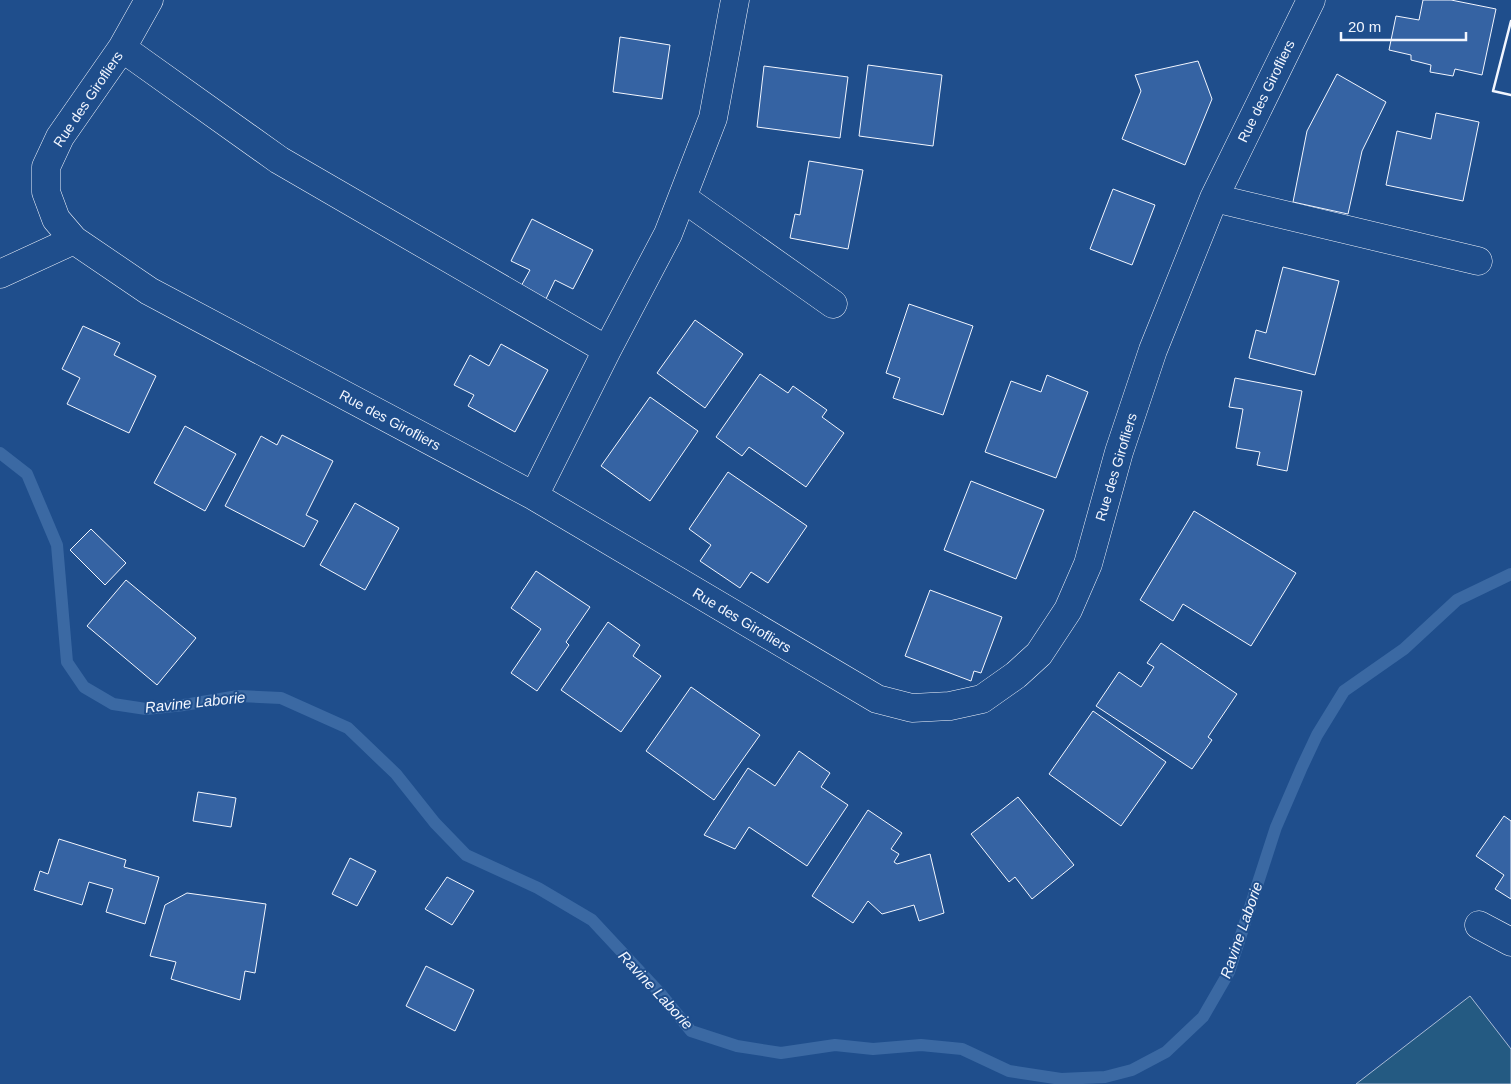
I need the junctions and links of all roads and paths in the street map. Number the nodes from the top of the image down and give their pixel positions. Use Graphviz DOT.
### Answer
graph roads {
  1 [pos="149,0"];
  2 [pos="735,0"];
  3 [pos="1311,0"];
  4 [pos="122,48"];
  5 [pos="682,198"];
  6 [pos="1214,198"];
  7 [pos="74,240"];
  8 [pos="1478,261"];
  9 [pos="0,274"];
  10 [pos="832,304"];
  11 [pos="607,350"];
  12 [pos="534,496"];
  13 [pos="1479,925"];
  14 [pos="1511,942"];
  1 -- 4 [label="street, Rue des Girofliers"];
  2 -- 5 [label="street"];
  3 -- 6 [label="street, Rue des Girofliers"];
  4 -- 7 [label="street, Rue des Girofliers"];
  4 -- 11 [label="street"];
  5 -- 10 [label="street"];
  5 -- 11 [label="street"];
  6 -- 8 [label="street"];
  6 -- 12 [label="street, Rue des Girofliers"];
  7 -- 9 [label="street"];
  7 -- 12 [label="street, Rue des Girofliers"];
  11 -- 12 [label="street"];
  13 -- 14 [label="street"];
}
